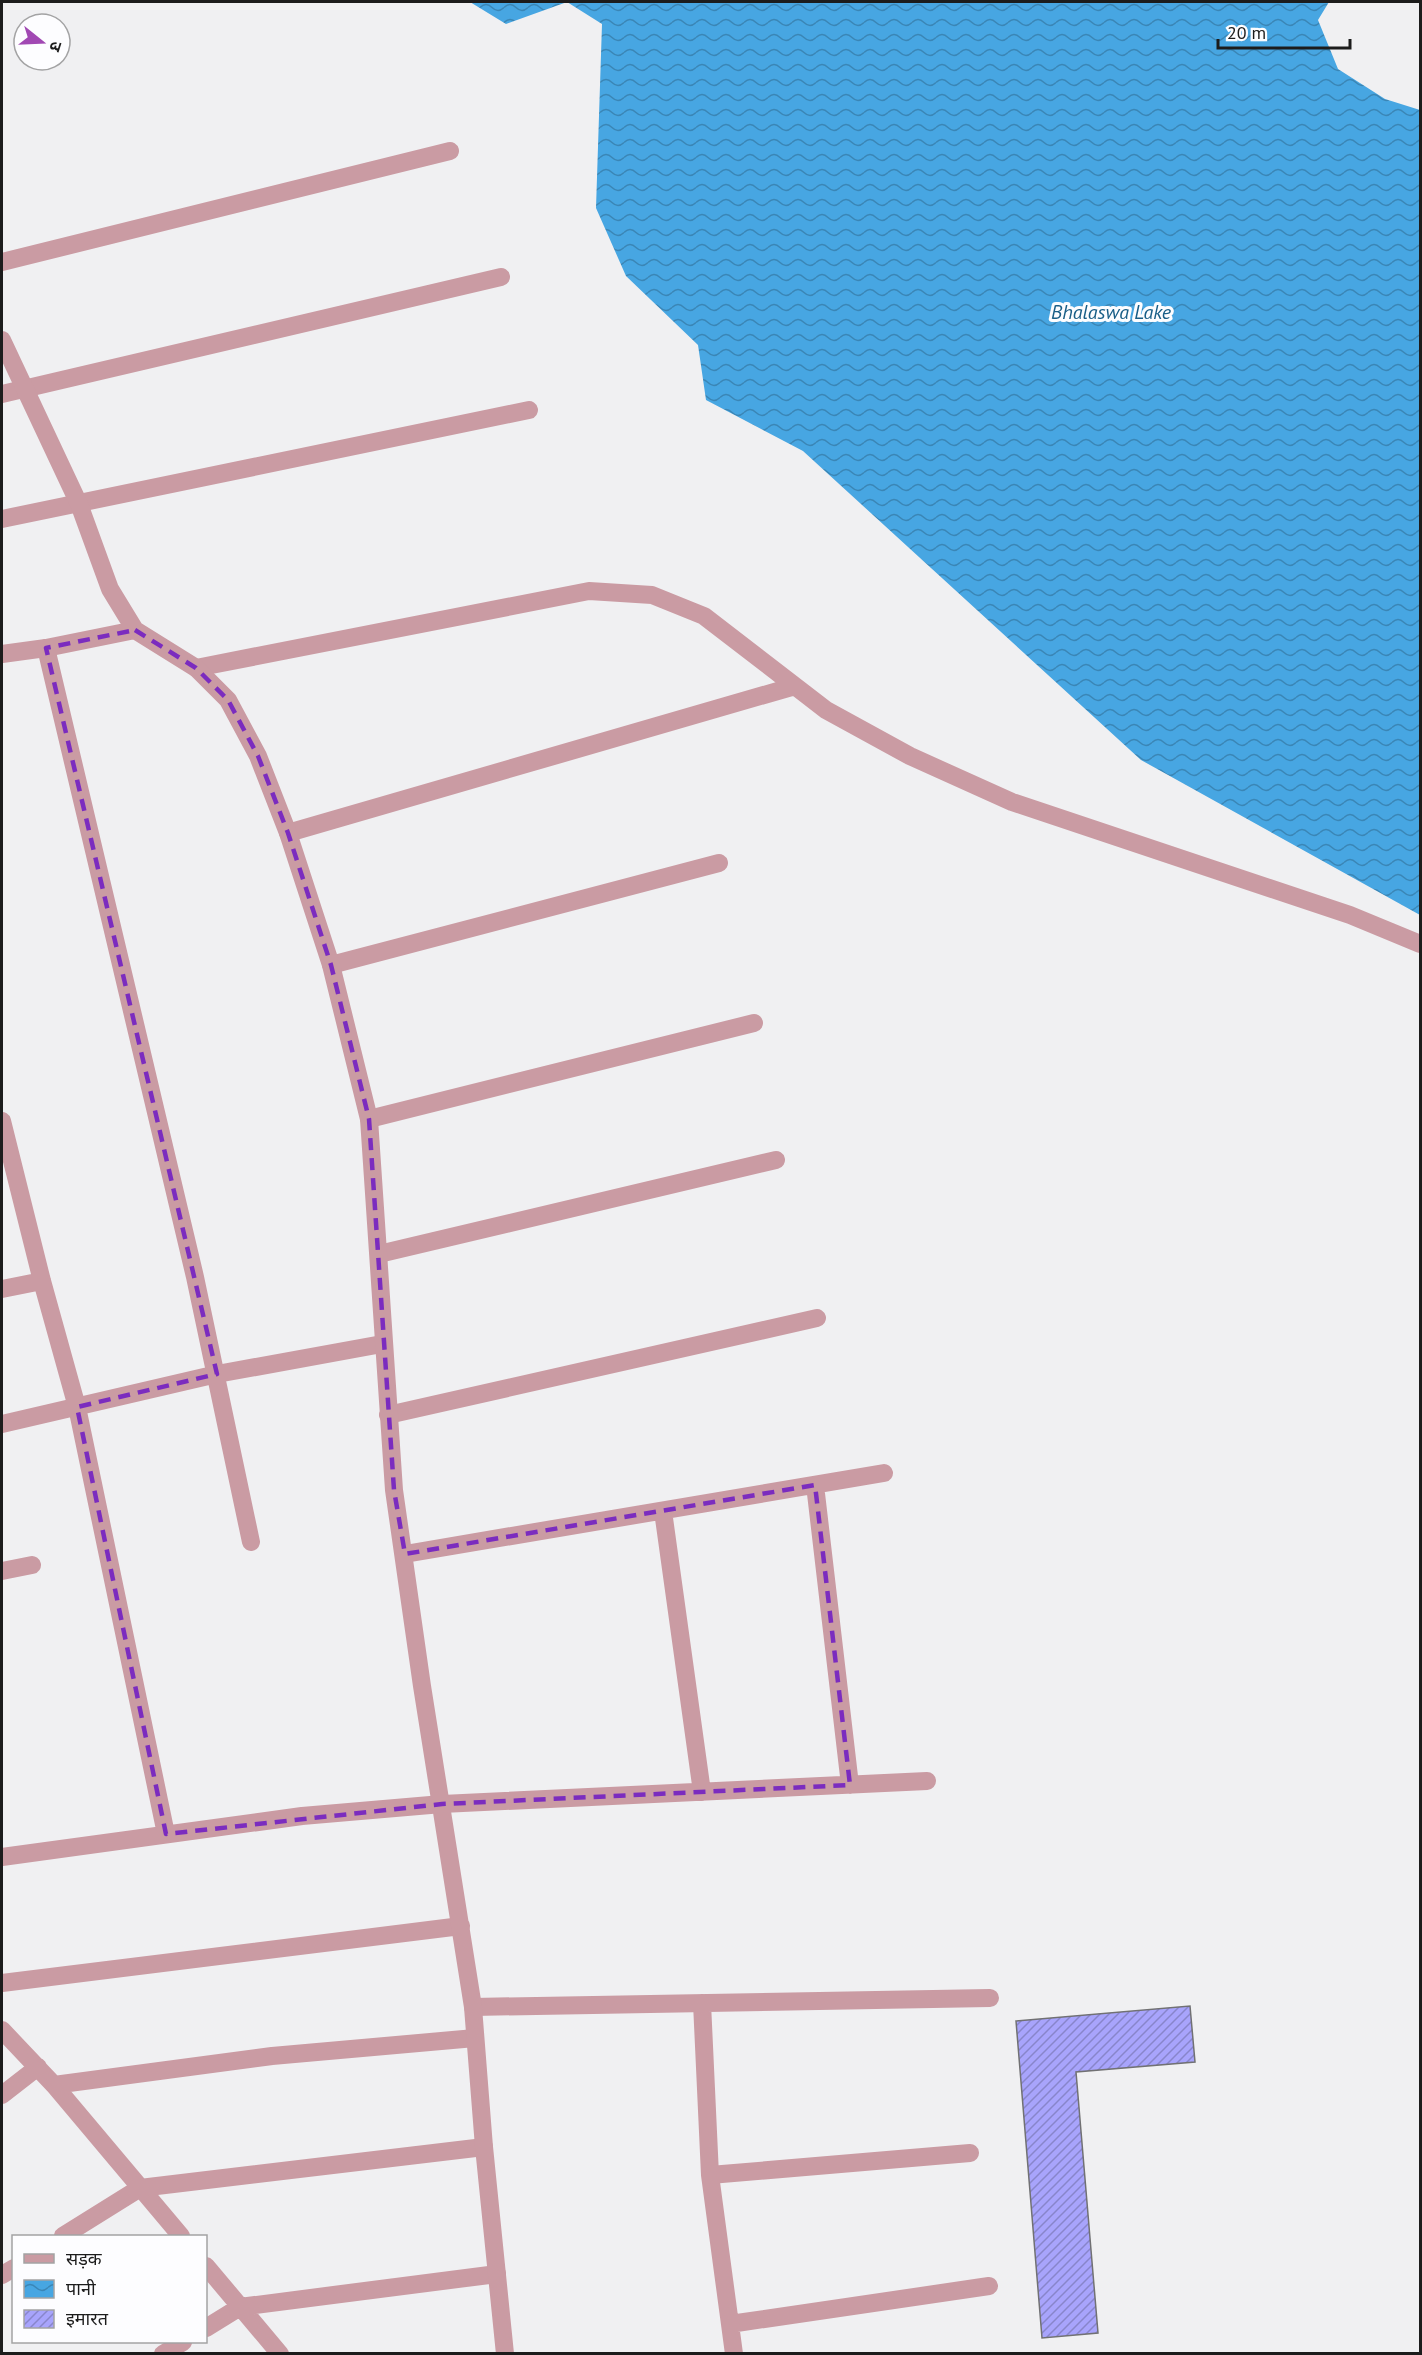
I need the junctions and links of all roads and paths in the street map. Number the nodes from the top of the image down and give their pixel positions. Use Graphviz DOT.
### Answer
graph roads {
  1 [pos="450,151"];
  2 [pos="2,262"];
  3 [pos="501,277"];
  4 [pos="2,340"];
  5 [pos="25,390"];
  6 [pos="2,394"];
  7 [pos="529,410"];
  8 [pos="79,504"];
  9 [pos="2,519"];
  10 [pos="135,630"];
  11 [pos="46,648"];
  12 [pos="2,654"];
  13 [pos="196,668"];
  14 [pos="795,686"];
  15 [pos="288,833"];
  16 [pos="719,863"];
  17 [pos="1420,944"];
  18 [pos="331,965"];
  19 [pos="754,1023"];
  20 [pos="369,1119"];
  21 [pos="2,1121"];
  22 [pos="776,1160"];
  23 [pos="378,1254"];
  24 [pos="42,1281"];
  25 [pos="2,1289"];
  26 [pos="817,1318"];
  27 [pos="382,1344"];
  28 [pos="217,1374"];
  29 [pos="77,1407"];
  30 [pos="388,1415"];
  31 [pos="2,1424"];
  32 [pos="884,1473"];
  33 [pos="815,1485"];
  34 [pos="663,1511"];
  35 [pos="251,1542"];
  36 [pos="405,1554"];
  37 [pos="32,1565"];
  38 [pos="2,1571"];
  39 [pos="927,1781"];
  40 [pos="850,1785"];
  41 [pos="702,1792"];
  42 [pos="442,1804"];
  43 [pos="166,1834"];
  44 [pos="2,1857"];
  45 [pos="461,1926"];
  46 [pos="2,1983"];
  47 [pos="990,1998"];
  48 [pos="702,2003"];
  49 [pos="473,2007"];
  50 [pos="2,2030"];
  51 [pos="475,2038"];
  52 [pos="38,2067"];
  53 [pos="54,2085"];
  54 [pos="2,2095"];
  55 [pos="484,2147"];
  56 [pos="970,2153"];
  57 [pos="710,2175"];
  58 [pos="140,2188"];
  59 [pos="65,2235"];
  60 [pos="180,2235"];
  61 [pos="207,2267"];
  62 [pos="497,2274"];
  63 [pos="989,2286"];
  64 [pos="240,2307"];
  65 [pos="730,2324"];
  66 [pos="207,2327"];
  67 [pos="181,2343"];
  68 [pos="163,2354"];
  69 [pos="280,2354"];
  70 [pos="505,2354"];
  71 [pos="734,2354"];
  1 -- 2 [label="street"];
  3 -- 5 [label="street"];
  4 -- 5 [label="street"];
  5 -- 6 [label="street"];
  5 -- 8 [label="street"];
  7 -- 8 [label="street"];
  8 -- 9 [label="street"];
  8 -- 10 [label="street"];
  10 -- 11 [label="street"];
  10 -- 13 [label="street"];
  11 -- 12 [label="street"];
  11 -- 28 [label="street"];
  13 -- 14 [label="street"];
  13 -- 15 [label="street"];
  14 -- 15 [label="street"];
  14 -- 17 [label="street"];
  15 -- 18 [label="street"];
  16 -- 18 [label="street"];
  18 -- 20 [label="street"];
  19 -- 20 [label="street"];
  20 -- 23 [label="street"];
  21 -- 24 [label="street"];
  22 -- 23 [label="street"];
  23 -- 27 [label="street"];
  24 -- 25 [label="street"];
  24 -- 29 [label="street"];
  26 -- 30 [label="street"];
  27 -- 28 [label="street"];
  27 -- 30 [label="street"];
  28 -- 29 [label="street"];
  28 -- 35 [label="street"];
  29 -- 31 [label="street"];
  29 -- 43 [label="street"];
  30 -- 36 [label="street"];
  32 -- 33 [label="street"];
  33 -- 34 [label="street"];
  33 -- 40 [label="street"];
  34 -- 36 [label="street"];
  34 -- 41 [label="street"];
  36 -- 42 [label="street"];
  37 -- 38 [label="street"];
  39 -- 40 [label="street"];
  40 -- 41 [label="street"];
  41 -- 42 [label="street"];
  42 -- 43 [label="street"];
  42 -- 45 [label="street"];
  43 -- 44 [label="street"];
  45 -- 46 [label="street"];
  45 -- 49 [label="street"];
  47 -- 48 [label="street"];
  48 -- 49 [label="street"];
  48 -- 57 [label="street"];
  49 -- 51 [label="street"];
  50 -- 52 [label="street"];
  51 -- 53 [label="street"];
  51 -- 55 [label="street"];
  52 -- 53 [label="street"];
  52 -- 54 [label="street"];
  53 -- 58 [label="street"];
  55 -- 58 [label="street"];
  55 -- 62 [label="street"];
  56 -- 57 [label="street"];
  57 -- 65 [label="street"];
  58 -- 59 [label="street"];
  58 -- 60 [label="street"];
  61 -- 64 [label="street"];
  62 -- 64 [label="street"];
  62 -- 70 [label="street"];
  63 -- 65 [label="street"];
  64 -- 66 [label="street"];
  64 -- 69 [label="street"];
  65 -- 71 [label="street"];
  67 -- 68 [label="street"];
}
